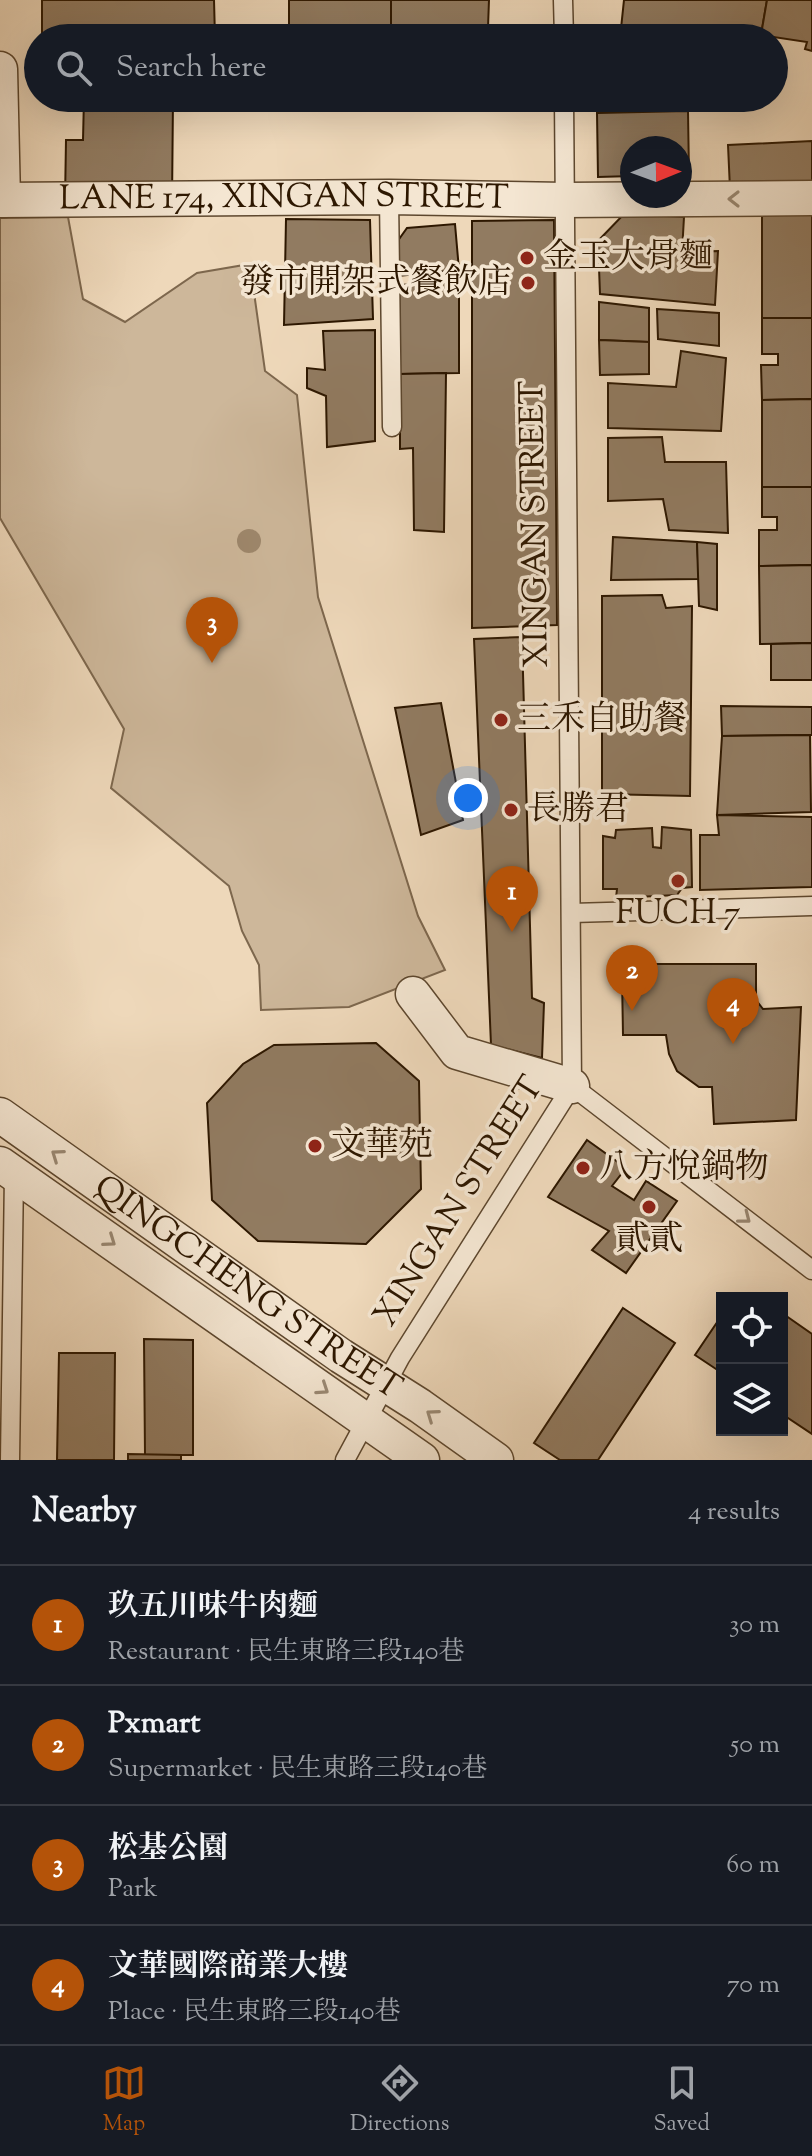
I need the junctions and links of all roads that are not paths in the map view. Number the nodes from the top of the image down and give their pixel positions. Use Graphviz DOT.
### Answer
graph roads {
  1 [pos="563,0"];
  2 [pos="564,24"];
  3 [pos="0,69"];
  4 [pos="564,112"];
  5 [pos="389,197"];
  6 [pos="812,198"];
  7 [pos="2,200"];
  8 [pos="565,200"];
  9 [pos="392,427"];
  10 [pos="812,906"];
  11 [pos="572,913"];
  12 [pos="413,994"];
  13 [pos="572,1086"];
  14 [pos="0,1115"];
  15 [pos="7,1169"];
  16 [pos="812,1270"];
  17 [pos="386,1384"];
  18 [pos="367,1420"];
  19 [pos="10,1460"];
  20 [pos="345,1460"];
  21 [pos="422,1460"];
  22 [pos="496,1460"];
  1 -- 2 [label="lane"];
  3 -- 7 [label="street"];
  4 -- 8 [label="lane, XINGAN STREET"];
  5 -- 7 [label="street, LANE 174, XINGAN STREET"];
  5 -- 8 [label="street, LANE 174, XINGAN STREET"];
  5 -- 9 [label="lane"];
  6 -- 8 [label="street, LANE 174, XINGAN STREET, one-way"];
  8 -- 11 [label="lane, XINGAN STREET"];
  10 -- 11 [label="lane"];
  11 -- 13 [label="lane, XINGAN STREET"];
  12 -- 13 [label="street"];
  13 -- 16 [label="lane, one-way"];
  13 -- 17 [label="lane, XINGAN STREET"];
  17 -- 14 [label="street, QINGCHENG STREET, one-way"];
  15 -- 18 [label="street, QINGCHENG STREET, one-way"];
  15 -- 19 [label="lane"];
  17 -- 18 [label="lane, XINGAN STREET"];
  22 -- 17 [label="street, QINGCHENG STREET, one-way"];
  18 -- 20 [label="lane, XINGAN STREET"];
  18 -- 21 [label="street, QINGCHENG STREET"];
}
